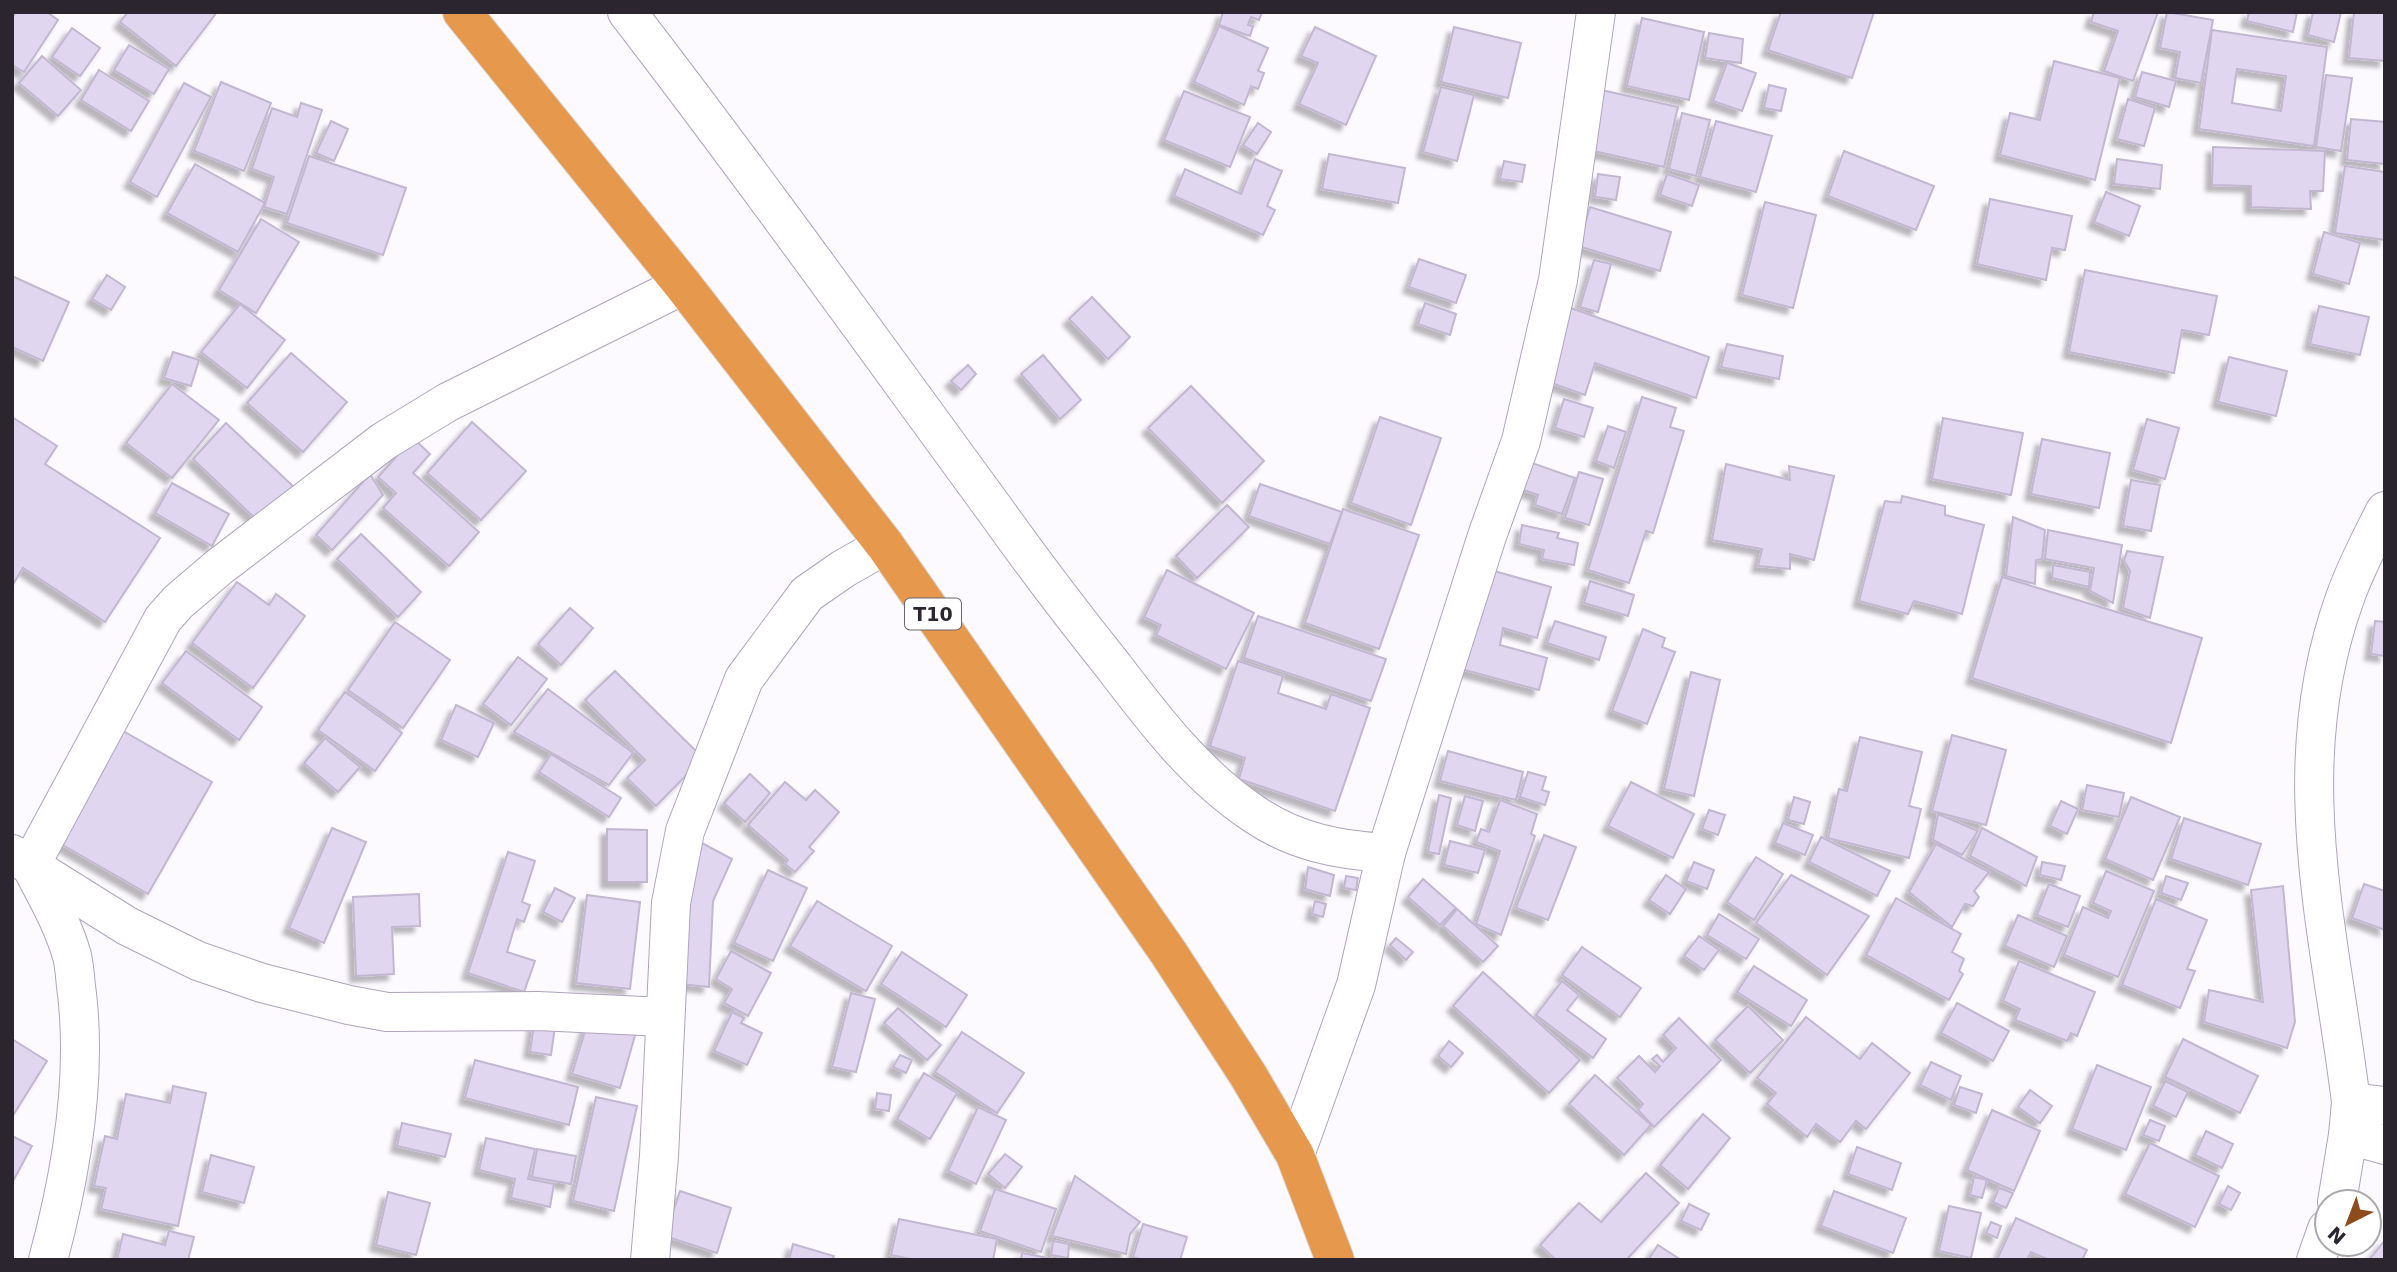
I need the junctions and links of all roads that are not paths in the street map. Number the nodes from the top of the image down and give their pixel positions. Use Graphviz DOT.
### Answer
graph roads {
  1 [pos="462,12"];
  2 [pos="627,12"];
  3 [pos="1595,12"];
  4 [pos="684,285"];
  5 [pos="2385,511"];
  6 [pos="885,545"];
  7 [pos="1386,853"];
  8 [pos="18,855"];
  9 [pos="664,1017"];
  10 [pos="2361,1114"];
  11 [pos="2385,1145"];
  12 [pos="1295,1155"];
  13 [pos="2341,1188"];
  14 [pos="48,1260"];
  15 [pos="650,1260"];
  16 [pos="1335,1260"];
  1 -- 4 [label="highway, T10"];
  2 -- 7 [label="street"];
  3 -- 7 [label="street"];
  4 -- 6 [label="highway, T10"];
  4 -- 8 [label="street"];
  5 -- 10 [label="street"];
  6 -- 9 [label="street"];
  6 -- 12 [label="highway, T10"];
  7 -- 12 [label="street"];
  8 -- 9 [label="street"];
  8 -- 14 [label="street"];
  9 -- 15 [label="street"];
  10 -- 11 [label="street"];
  10 -- 13 [label="street"];
  12 -- 16 [label="highway, T10"];
}
